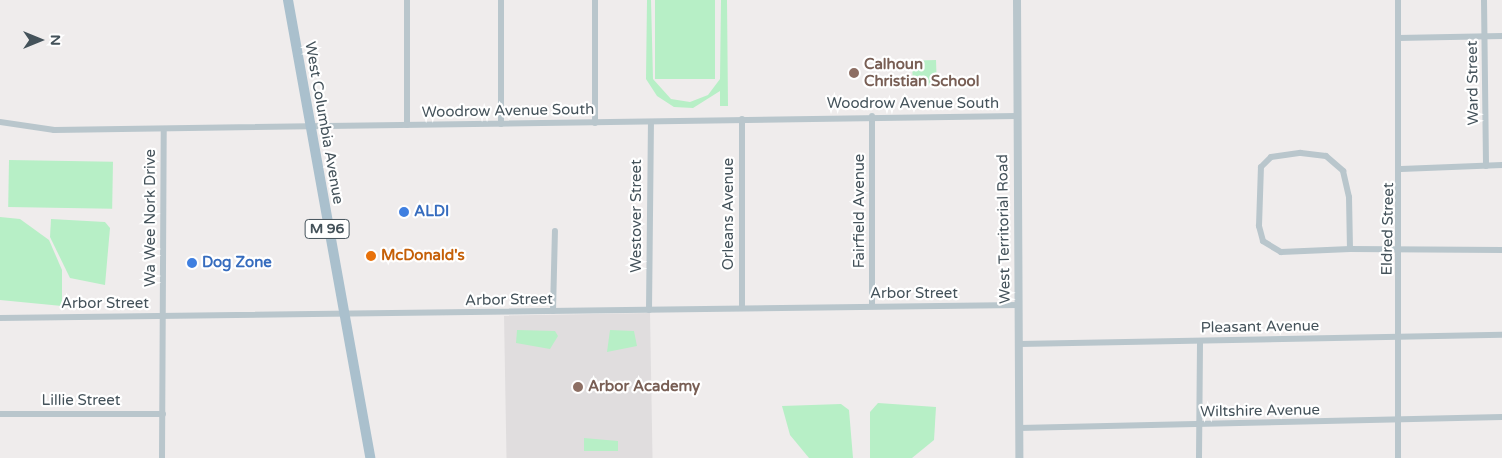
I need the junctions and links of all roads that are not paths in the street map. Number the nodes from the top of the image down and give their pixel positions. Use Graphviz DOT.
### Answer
graph roads {
  1 [pos="288,0"];
  2 [pos="407,0"];
  3 [pos="501,0"];
  4 [pos="595,0"];
  5 [pos="1017,0"];
  6 [pos="1398,0"];
  7 [pos="1484,0"];
  8 [pos="1484,36"];
  9 [pos="1502,36"];
  10 [pos="1398,38"];
  11 [pos="872,116"];
  12 [pos="1017,116"];
  13 [pos="742,119"];
  14 [pos="0,122"];
  15 [pos="650,122"];
  16 [pos="595,123"];
  17 [pos="502,124"];
  18 [pos="407,125"];
  19 [pos="308,126"];
  20 [pos="164,129"];
  21 [pos="1502,165"];
  22 [pos="1486,166"];
  23 [pos="1401,169"];
  24 [pos="555,231"];
  25 [pos="1350,249"];
  26 [pos="1502,250"];
  27 [pos="1400,251"];
  28 [pos="1019,305"];
  29 [pos="872,306"];
  30 [pos="742,308"];
  31 [pos="649,310"];
  32 [pos="553,311"];
  33 [pos="343,316"];
  34 [pos="164,317"];
  35 [pos="0,318"];
  36 [pos="1502,335"];
  37 [pos="1398,337"];
  38 [pos="1200,341"];
  39 [pos="1019,344"];
  40 [pos="0,414"];
  41 [pos="163,414"];
  42 [pos="1502,418"];
  43 [pos="1398,420"];
  44 [pos="1199,424"];
  45 [pos="1019,428"];
  46 [pos="162,458"];
  47 [pos="370,458"];
  48 [pos="1019,458"];
  49 [pos="1199,458"];
  50 [pos="1398,458"];
  1 -- 19 [label="main road, West Columbia Avenue / M 96"];
  2 -- 18 [label="street"];
  3 -- 17 [label="street"];
  4 -- 16 [label="street"];
  5 -- 12 [label="street, West Territorial Road"];
  6 -- 10 [label="street, Eldred Street"];
  7 -- 8 [label="street, Ward Street"];
  8 -- 9 [label="street"];
  8 -- 10 [label="street"];
  8 -- 22 [label="street, Ward Street"];
  10 -- 23 [label="street, Eldred Street"];
  11 -- 12 [label="street, Woodrow Avenue South"];
  11 -- 13 [label="street, Woodrow Avenue South"];
  11 -- 29 [label="street, Fairfield Avenue"];
  12 -- 28 [label="street, West Territorial Road"];
  13 -- 15 [label="street, Woodrow Avenue South"];
  13 -- 30 [label="street, Orleans Avenue"];
  14 -- 20 [label="street, Woodrow Avenue South"];
  15 -- 16 [label="street, Woodrow Avenue South"];
  15 -- 31 [label="street, Westover Street"];
  16 -- 17 [label="street, Woodrow Avenue South"];
  17 -- 18 [label="street, Woodrow Avenue South"];
  18 -- 19 [label="street, Woodrow Avenue South"];
  19 -- 20 [label="street, Woodrow Avenue South"];
  19 -- 33 [label="main road, West Columbia Avenue / M 96"];
  20 -- 34 [label="street, Wa Wee Nork Drive"];
  21 -- 22 [label="street"];
  22 -- 23 [label="street"];
  23 -- 27 [label="street, Eldred Street"];
  24 -- 32 [label="street"];
  25 -- 25 [label="street"];
  25 -- 27 [label="street"];
  26 -- 27 [label="street"];
  27 -- 37 [label="street, Eldred Street"];
  28 -- 29 [label="street, Arbor Street"];
  28 -- 39 [label="street, West Territorial Road"];
  29 -- 30 [label="street, Arbor Street"];
  30 -- 31 [label="street, Arbor Street"];
  31 -- 32 [label="street, Arbor Street"];
  32 -- 33 [label="street, Arbor Street"];
  33 -- 34 [label="street, Arbor Street"];
  33 -- 47 [label="main road, West Columbia Avenue / M 96"];
  34 -- 35 [label="street, Arbor Street"];
  34 -- 41 [label="street, Wa Wee Nork Drive"];
  36 -- 37 [label="street, Pleasant Avenue"];
  37 -- 38 [label="street, Pleasant Avenue"];
  37 -- 43 [label="street, Eldred Street"];
  38 -- 39 [label="street, Pleasant Avenue"];
  38 -- 44 [label="street"];
  39 -- 45 [label="street, West Territorial Road"];
  40 -- 41 [label="street, Lillie Street"];
  41 -- 46 [label="street, Wa Wee Nork Drive"];
  42 -- 43 [label="street, Wiltshire Avenue"];
  43 -- 44 [label="street, Wiltshire Avenue"];
  43 -- 50 [label="street, Eldred Street"];
  44 -- 45 [label="street, Wiltshire Avenue"];
  44 -- 49 [label="street"];
  45 -- 48 [label="street, West Territorial Road"];
}
